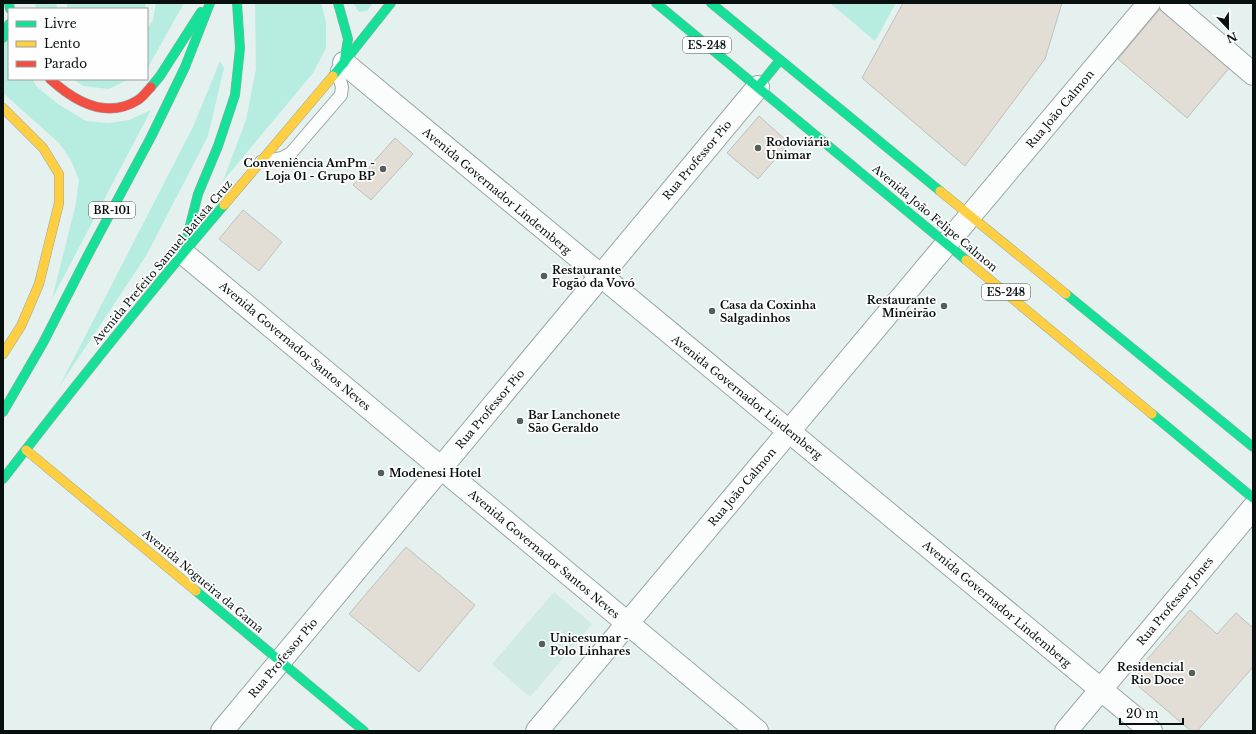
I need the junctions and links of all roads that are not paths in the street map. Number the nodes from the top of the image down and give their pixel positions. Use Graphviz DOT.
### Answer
graph roads {
  1 [pos="207,3"];
  2 [pos="210,3"];
  3 [pos="237,3"];
  4 [pos="338,3"];
  5 [pos="391,3"];
  6 [pos="656,3"];
  7 [pos="710,3"];
  8 [pos="1149,3"];
  9 [pos="1170,3"];
  10 [pos="342,14"];
  11 [pos="381,16"];
  12 [pos="352,23"];
  13 [pos="363,25"];
  14 [pos="8,28"];
  15 [pos="3,38"];
  16 [pos="780,60"];
  17 [pos="341,66"];
  18 [pos="1253,74"];
  19 [pos="51,80"];
  20 [pos="758,87"];
  21 [pos="3,108"];
  22 [pos="261,162"];
  23 [pos="970,215"];
  24 [pos="947,243"];
  25 [pos="183,253"];
  26 [pos="600,276"];
  27 [pos="3,354"];
  28 [pos="3,412"];
  29 [pos="789,432"];
  30 [pos="1253,446"];
  31 [pos="26,450"];
  32 [pos="441,467"];
  33 [pos="3,478"];
  34 [pos="1253,498"];
  35 [pos="1253,508"];
  36 [pos="627,624"];
  37 [pos="280,661"];
  38 [pos="1101,690"];
  39 [pos="222,731"];
  40 [pos="364,731"];
  41 [pos="537,731"];
  42 [pos="757,731"];
  43 [pos="1066,731"];
  44 [pos="1151,731"];
  1 -- 19 [label="main road"];
  2 -- 28 [label="main road, BR-101"];
  3 -- 25 [label="main road"];
  4 -- 10 [label="main road"];
  5 -- 11 [label="main road, Avenida Prefeito Samuel Batista Cruz"];
  6 -- 20 [label="main road, Avenida João Felipe Calmon / ES-248"];
  7 -- 16 [label="main road, ES-248"];
  8 -- 23 [label="street, Rua João Calmon"];
  9 -- 18 [label="street"];
  10 -- 12 [label="main road"];
  10 -- 17 [label="main road"];
  11 -- 13 [label="main road"];
  11 -- 17 [label="main road, Avenida Prefeito Samuel Batista Cruz"];
  14 -- 15 [label="main road"];
  16 -- 20 [label="main road"];
  16 -- 23 [label="main road, ES-248"];
  17 -- 22 [label="main road, Avenida Prefeito Samuel Batista Cruz"];
  17 -- 22 [label="lane"];
  17 -- 26 [label="street, Avenida Governador Lindemberg"];
  20 -- 24 [label="main road, Avenida João Felipe Calmon / ES-248"];
  20 -- 26 [label="street, Rua Professor Pio"];
  21 -- 27 [label="main road"];
  22 -- 25 [label="main road, Avenida Prefeito Samuel Batista Cruz"];
  23 -- 24 [label="street, Rua João Calmon"];
  23 -- 30 [label="main road, ES-248"];
  24 -- 29 [label="street, Rua João Calmon"];
  24 -- 34 [label="main road, Avenida João Felipe Calmon / ES-248"];
  25 -- 31 [label="main road, Avenida Prefeito Samuel Batista Cruz"];
  25 -- 32 [label="street, Avenida Governador Santos Neves"];
  26 -- 29 [label="street, Avenida Governador Lindemberg"];
  26 -- 32 [label="street, Rua Professor Pio"];
  29 -- 36 [label="street, Rua João Calmon"];
  29 -- 38 [label="street, Avenida Governador Lindemberg"];
  31 -- 33 [label="main road, Avenida Prefeito Samuel Batista Cruz"];
  31 -- 37 [label="main road, Avenida Nogueira da Gama"];
  32 -- 36 [label="street, Avenida Governador Santos Neves"];
  32 -- 37 [label="street, Rua Professor Pio"];
  35 -- 38 [label="street, Rua Professor Jones"];
  36 -- 41 [label="street, Rua João Calmon"];
  36 -- 42 [label="street, Avenida Governador Santos Neves"];
  37 -- 39 [label="street, Rua Professor Pio"];
  37 -- 40 [label="main road, Avenida Nogueira da Gama"];
  38 -- 43 [label="street, Rua Professor Jones"];
  38 -- 44 [label="street, Avenida Governador Lindemberg"];
}
